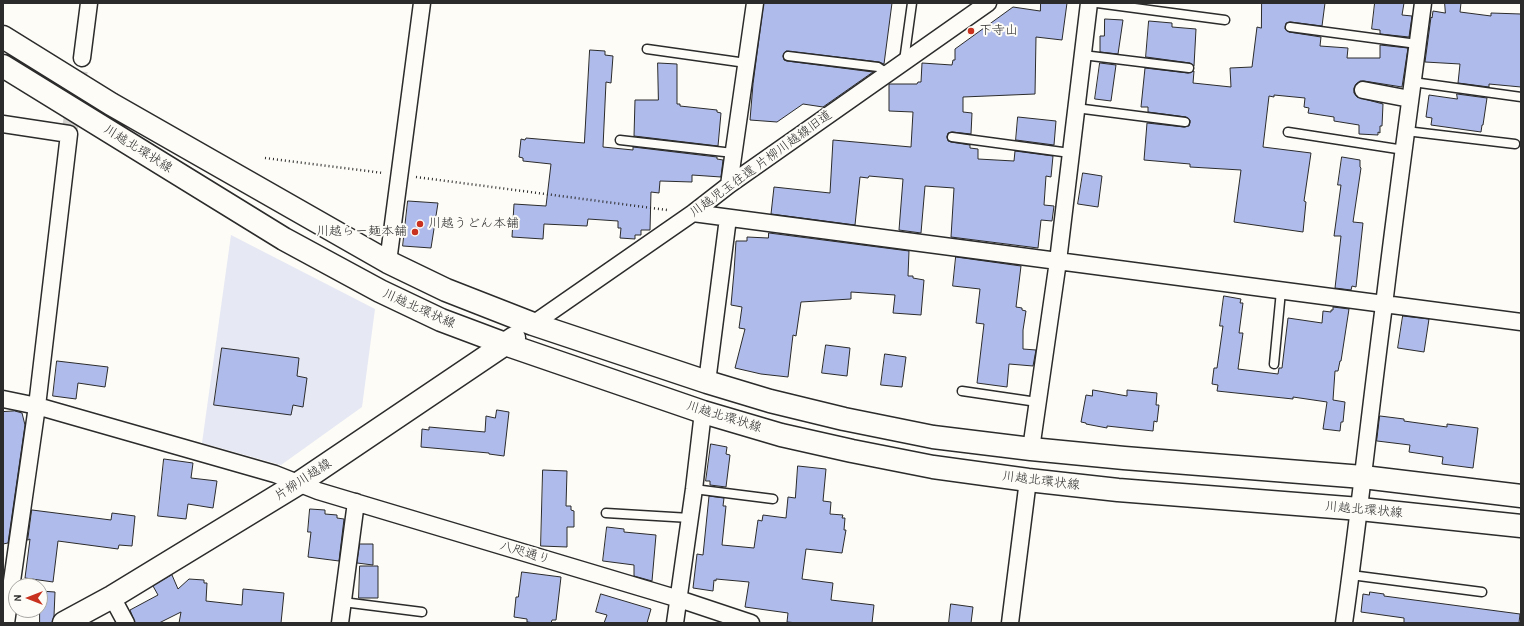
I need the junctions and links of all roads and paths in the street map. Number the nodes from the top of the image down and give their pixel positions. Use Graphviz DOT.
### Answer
graph roads {
  1 [pos="89,3"];
  2 [pos="422,3"];
  3 [pos="755,3"];
  4 [pos="912,3"];
  5 [pos="988,3"];
  6 [pos="1089,3"];
  7 [pos="1097,3"];
  8 [pos="1423,3"];
  9 [pos="1225,20"];
  10 [pos="1290,27"];
  11 [pos="3,37"];
  12 [pos="1418,44"];
  13 [pos="647,49"];
  14 [pos="1083,55"];
  15 [pos="788,56"];
  16 [pos="82,58"];
  17 [pos="746,62"];
  18 [pos="904,62"];
  19 [pos="3,66"];
  20 [pos="1189,68"];
  21 [pos="888,74"];
  22 [pos="1413,82"];
  23 [pos="1363,90"];
  24 [pos="1521,97"];
  25 [pos="1410,99"];
  26 [pos="1076,108"];
  27 [pos="1185,122"];
  28 [pos="3,124"];
  29 [pos="1406,131"];
  30 [pos="1288,132"];
  31 [pos="952,137"];
  32 [pos="620,140"];
  33 [pos="1515,144"];
  34 [pos="1404,150"];
  35 [pos="733,153"];
  36 [pos="1070,153"];
  37 [pos="265,158"];
  38 [pos="399,175"];
  39 [pos="729,185"];
  40 [pos="693,213"];
  41 [pos="728,218"];
  42 [pos="388,262"];
  43 [pos="1058,262"];
  44 [pos="1281,291"];
  45 [pos="1384,305"];
  46 [pos="1521,322"];
  47 [pos="533,324"];
  48 [pos="504,344"];
  49 [pos="1274,364"];
  50 [pos="707,382"];
  51 [pos="962,391"];
  52 [pos="3,399"];
  53 [pos="1037,402"];
  54 [pos="37,406"];
  55 [pos="703,412"];
  56 [pos="1030,449"];
  57 [pos="1363,477"];
  58 [pos="1028,480"];
  59 [pos="299,483"];
  60 [pos="694,489"];
  61 [pos="1521,496"];
  62 [pos="773,499"];
  63 [pos="356,502"];
  64 [pos="1360,509"];
  65 [pos="606,513"];
  66 [pos="690,518"];
  67 [pos="1521,526"];
  68 [pos="1351,575"];
  69 [pos="1482,592"];
  70 [pos="112,597"];
  71 [pos="679,600"];
  72 [pos="343,602"];
  73 [pos="422,612"];
  74 [pos="73,621"];
  75 [pos="6,623"];
  76 [pos="126,623"];
  77 [pos="340,623"];
  78 [pos="675,623"];
  79 [pos="752,623"];
  80 [pos="1010,623"];
  81 [pos="1344,623"];
  1 -- 16 [label="street"];
  2 -- 38 [label="street"];
  3 -- 17 [label="street"];
  4 -- 18 [label="lane"];
  5 -- 18 [label="street, 川越児玉往還 片柳川越線旧道"];
  6 -- 14 [label="street"];
  7 -- 9 [label="lane"];
  8 -- 12 [label="street"];
  10 -- 12 [label="lane"];
  11 -- 42 [label="main road, 川越北環状線"];
  12 -- 22 [label="street"];
  13 -- 17 [label="lane"];
  14 -- 20 [label="lane"];
  14 -- 26 [label="street"];
  15 -- 21 [label="lane"];
  17 -- 35 [label="street"];
  18 -- 21 [label="street, 川越児玉往還 片柳川越線旧道"];
  19 -- 48 [label="main road, 川越北環状線"];
  21 -- 39 [label="street, 川越児玉往還 片柳川越線旧道"];
  22 -- 24 [label="lane"];
  22 -- 25 [label="street"];
  23 -- 25 [label="street"];
  25 -- 29 [label="street"];
  26 -- 27 [label="lane"];
  26 -- 36 [label="street"];
  28 -- 54 [label="street"];
  29 -- 33 [label="lane"];
  29 -- 34 [label="street"];
  30 -- 34 [label="lane"];
  31 -- 36 [label="lane"];
  32 -- 35 [label="lane"];
  34 -- 45 [label="street"];
  35 -- 39 [label="street"];
  36 -- 43 [label="street"];
  37 -- 38 [label="path"];
  38 -- 40 [label="path"];
  38 -- 42 [label="street"];
  39 -- 40 [label="street, 川越児玉往還 片柳川越線旧道"];
  40 -- 41 [label="street"];
  40 -- 47 [label="street, 川越児玉往還 片柳川越線旧道"];
  41 -- 43 [label="street"];
  41 -- 50 [label="street"];
  42 -- 47 [label="main road, 川越北環状線"];
  43 -- 44 [label="street"];
  43 -- 53 [label="street"];
  44 -- 45 [label="street"];
  44 -- 49 [label="lane"];
  45 -- 46 [label="street"];
  45 -- 57 [label="street"];
  47 -- 48 [label="main road, 片柳川越線"];
  47 -- 50 [label="main road, 川越北環状線"];
  48 -- 55 [label="main road, 川越北環状線"];
  48 -- 59 [label="main road, 片柳川越線"];
  50 -- 56 [label="main road, 川越北環状線"];
  51 -- 53 [label="lane"];
  52 -- 54 [label="street, 八咫通り"];
  53 -- 56 [label="street"];
  54 -- 59 [label="street, 八咫通り"];
  54 -- 75 [label="street"];
  55 -- 58 [label="main road, 川越北環状線"];
  55 -- 60 [label="street"];
  56 -- 57 [label="main road, 川越北環状線"];
  57 -- 61 [label="main road, 川越北環状線"];
  57 -- 64 [label="street"];
  58 -- 64 [label="main road, 川越北環状線"];
  58 -- 80 [label="street"];
  59 -- 63 [label="street, 八咫通り"];
  59 -- 70 [label="main road, 片柳川越線"];
  60 -- 62 [label="lane"];
  60 -- 66 [label="street"];
  63 -- 71 [label="street, 八咫通り"];
  63 -- 72 [label="street"];
  64 -- 67 [label="main road, 川越北環状線"];
  64 -- 68 [label="street"];
  65 -- 66 [label="lane"];
  66 -- 71 [label="street"];
  68 -- 69 [label="lane"];
  68 -- 81 [label="street"];
  70 -- 74 [label="main road, 片柳川越線"];
  70 -- 76 [label="street"];
  71 -- 78 [label="street"];
  71 -- 79 [label="street, 八咫通り"];
  72 -- 73 [label="lane"];
  72 -- 77 [label="street"];
}
